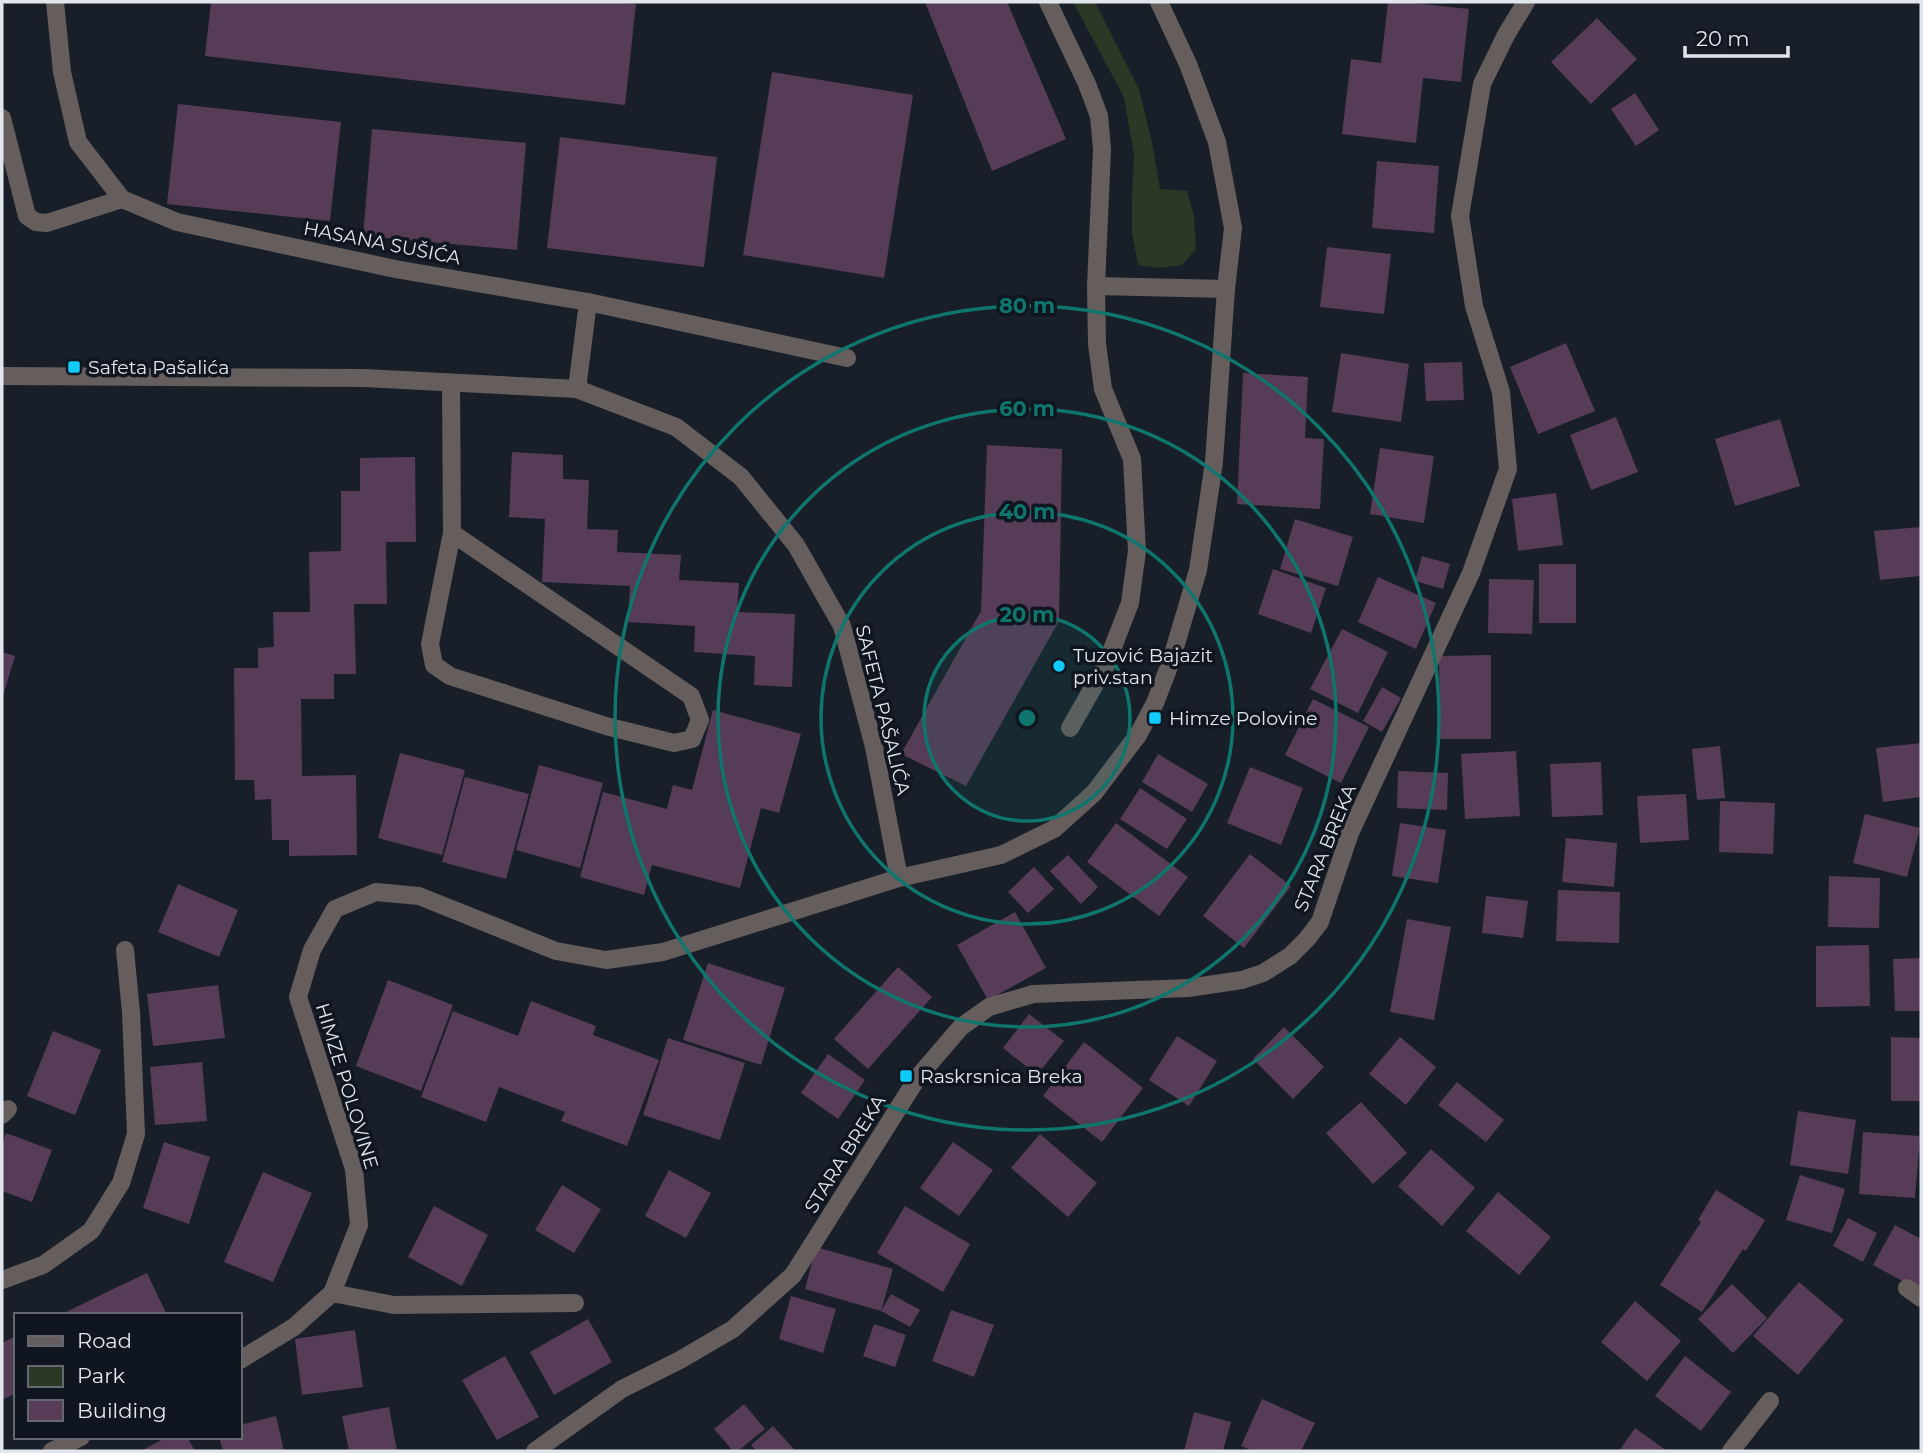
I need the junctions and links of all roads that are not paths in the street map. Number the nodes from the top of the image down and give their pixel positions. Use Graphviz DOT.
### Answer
graph roads {
  1 [pos="55,2"];
  2 [pos="1048,2"];
  3 [pos="1159,2"];
  4 [pos="1526,2"];
  5 [pos="2,118"];
  6 [pos="122,200"];
  7 [pos="1096,286"];
  8 [pos="1226,289"];
  9 [pos="588,302"];
  10 [pos="847,358"];
  11 [pos="2,376"];
  12 [pos="451,383"];
  13 [pos="577,388"];
  14 [pos="453,533"];
  15 [pos="1070,728"];
  16 [pos="899,877"];
  17 [pos="125,950"];
  18 [pos="2,1280"];
  19 [pos="332,1293"];
  20 [pos="575,1303"];
  21 [pos="242,1359"];
  22 [pos="1770,1401"];
  23 [pos="77,1439"];
  24 [pos="52,1451"];
  25 [pos="535,1451"];
  26 [pos="1731,1451"];
  1 -- 6 [label="street"];
  2 -- 7 [label="street"];
  3 -- 8 [label="street, HIMZE POLOVINE"];
  4 -- 25 [label="street, STARA BREKA"];
  5 -- 6 [label="street"];
  6 -- 9 [label="street, HASANA SUŠIĆA"];
  7 -- 8 [label="street"];
  7 -- 15 [label="street"];
  8 -- 16 [label="street, HIMZE POLOVINE"];
  9 -- 10 [label="street, HASANA SUŠIĆA"];
  9 -- 13 [label="street"];
  11 -- 12 [label="street, SAFETA PAŠALIĆA"];
  12 -- 13 [label="street, SAFETA PAŠALIĆA"];
  12 -- 14 [label="street"];
  13 -- 16 [label="street, SAFETA PAŠALIĆA"];
  14 -- 14 [label="street"];
  16 -- 19 [label="street, HIMZE POLOVINE"];
  17 -- 18 [label="street"];
  19 -- 20 [label="street"];
  19 -- 21 [label="street, HIMZE POLOVINE"];
  22 -- 26 [label="street"];
  23 -- 24 [label="street"];
}
